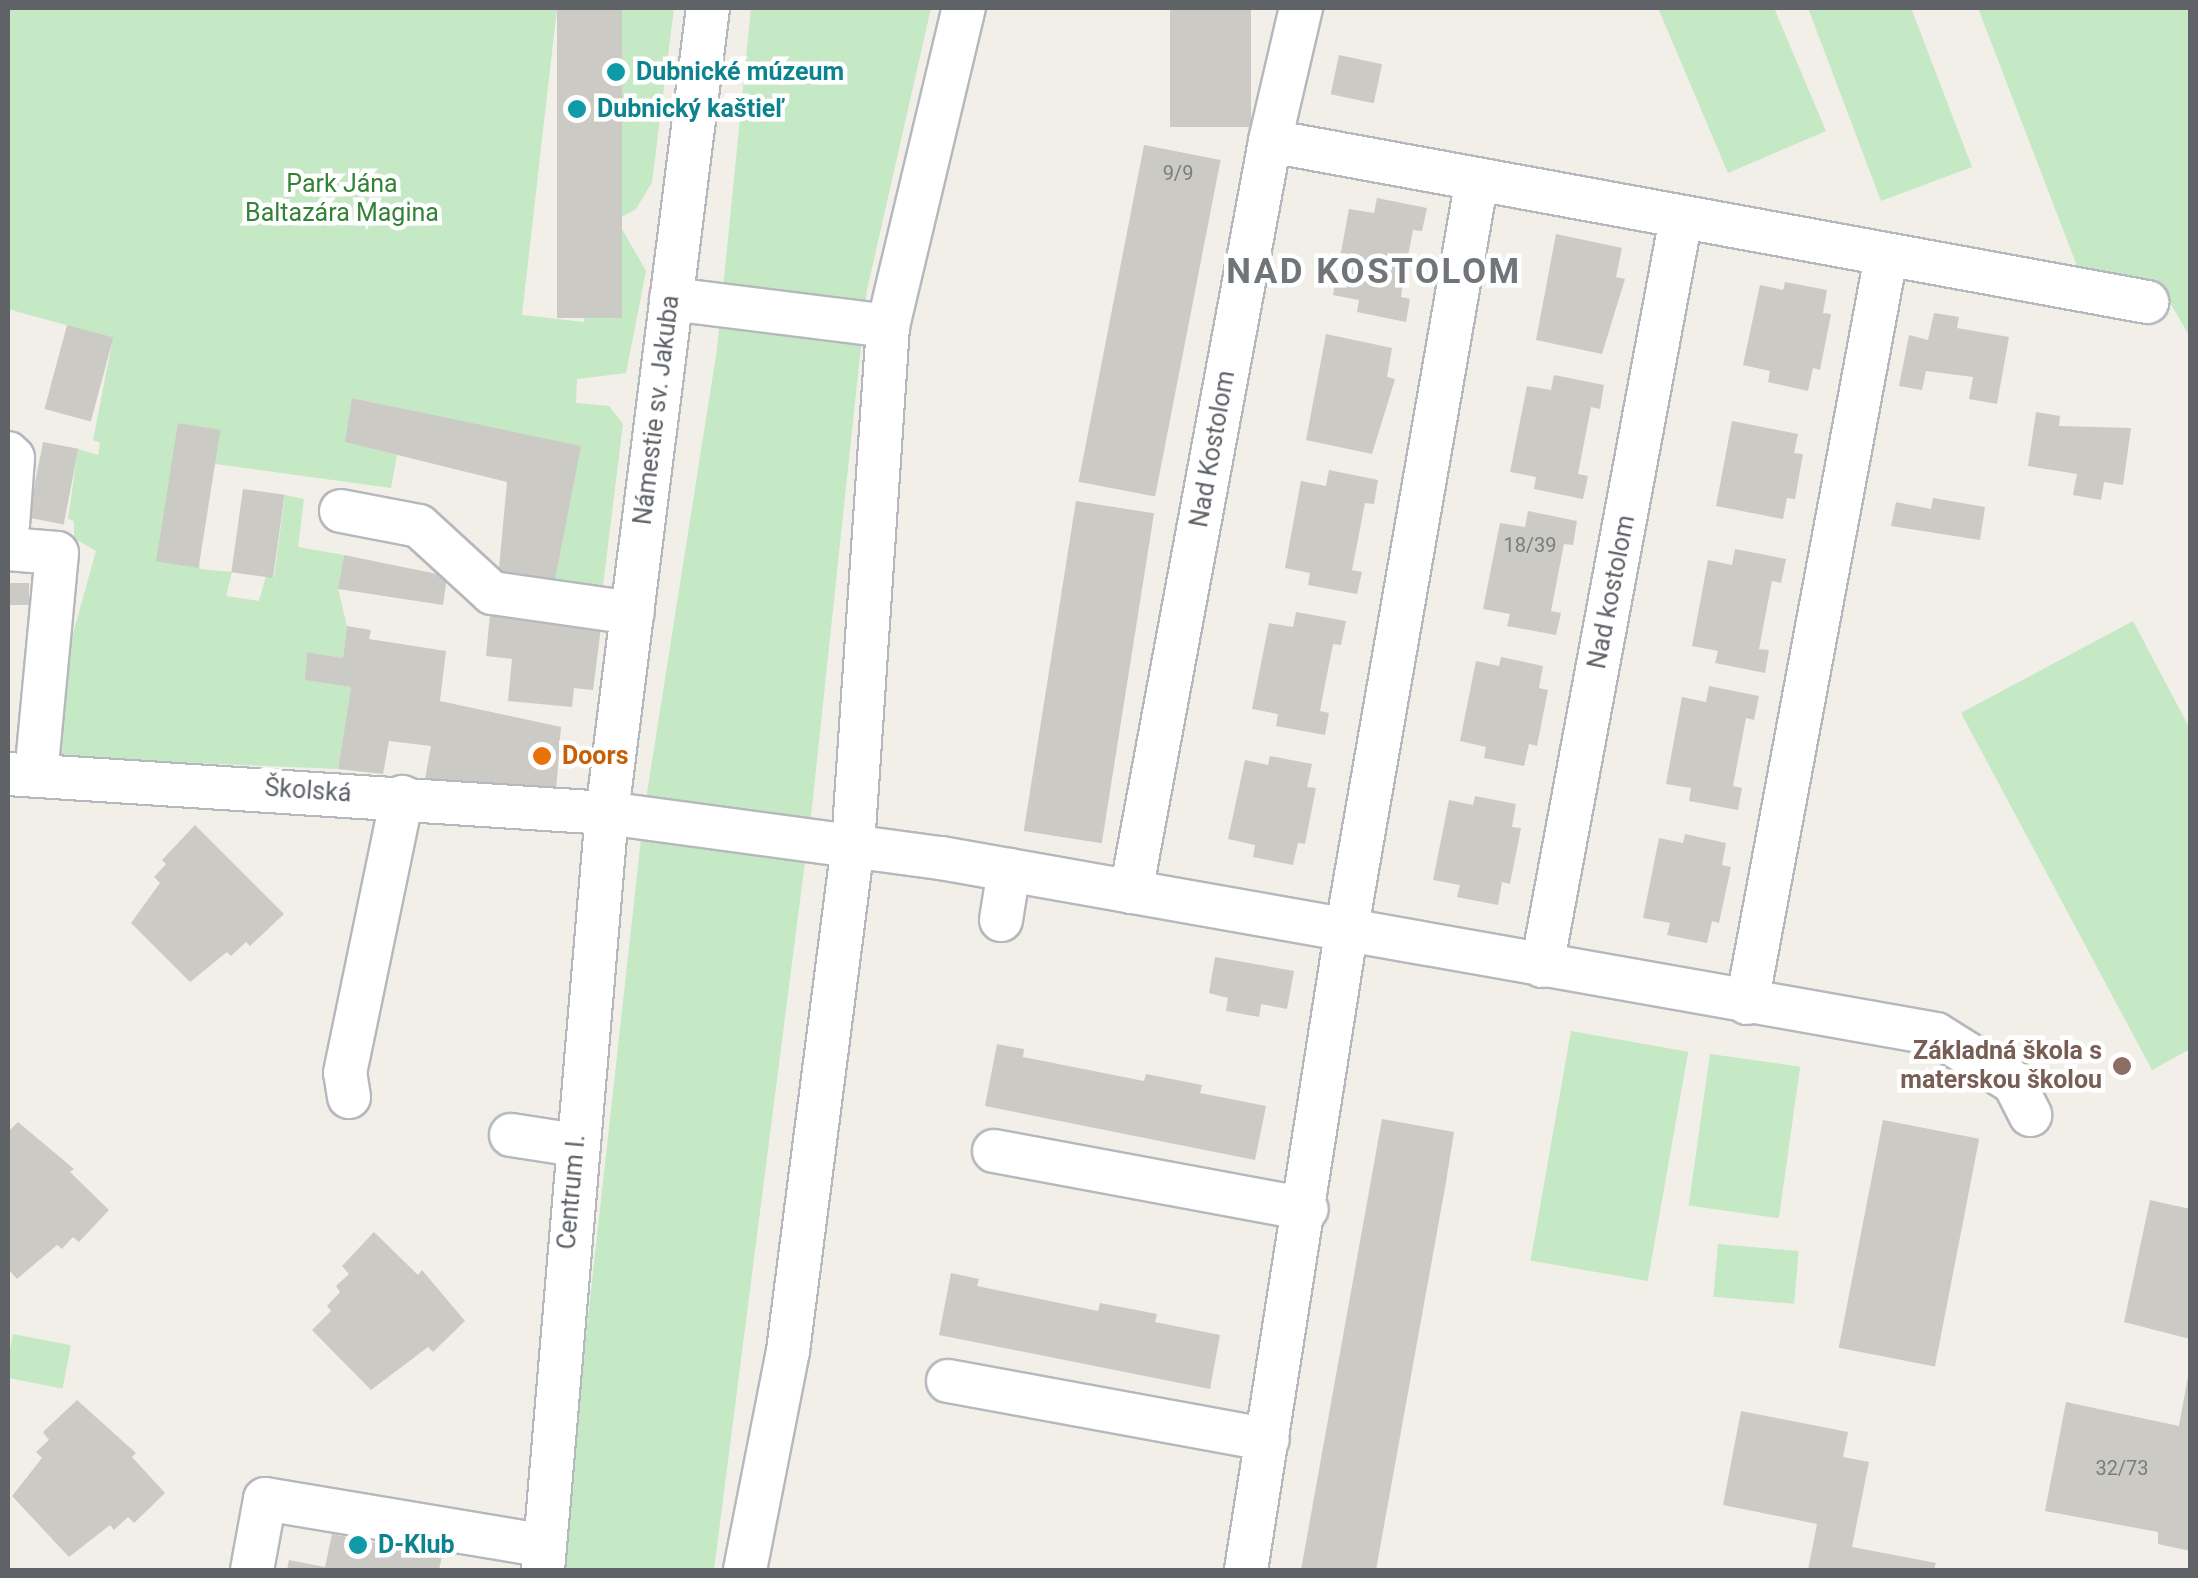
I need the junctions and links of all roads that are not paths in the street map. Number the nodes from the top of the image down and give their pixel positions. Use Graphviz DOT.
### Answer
graph roads {
  1 [pos="708,8"];
  2 [pos="964,8"];
  3 [pos="1301,8"];
  4 [pos="1270,141"];
  5 [pos="1476,179"];
  6 [pos="1681,218"];
  7 [pos="1886,256"];
  8 [pos="670,299"];
  9 [pos="2147,302"];
  10 [pos="888,326"];
  11 [pos="8,453"];
  12 [pos="341,512"];
  13 [pos="8,524"];
  14 [pos="8,549"];
  15 [pos="633,613"];
  16 [pos="22,774"];
  17 [pos="402,798"];
  18 [pos="608,813"];
  19 [pos="853,845"];
  20 [pos="1008,870"];
  21 [pos="1131,892"];
  22 [pos="1001,920"];
  23 [pos="1347,927"];
  24 [pos="1542,966"];
  25 [pos="1747,1003"];
  26 [pos="349,1097"];
  27 [pos="2030,1116"];
  28 [pos="511,1134"];
  29 [pos="576,1145"];
  30 [pos="994,1151"];
  31 [pos="1307,1209"];
  32 [pos="948,1381"];
  33 [pos="1268,1440"];
  34 [pos="541,1558"];
  35 [pos="252,1570"];
  36 [pos="745,1570"];
  37 [pos="1246,1570"];
  1 -- 8 [label="street, Námestie sv. Jakuba"];
  2 -- 10 [label="street"];
  3 -- 4 [label="street, Nad Kostolom"];
  4 -- 5 [label="street"];
  4 -- 21 [label="street, Nad Kostolom"];
  5 -- 6 [label="street"];
  5 -- 23 [label="street"];
  6 -- 7 [label="street"];
  6 -- 24 [label="street, Nad kostolom"];
  7 -- 9 [label="street"];
  7 -- 25 [label="street"];
  8 -- 10 [label="street"];
  8 -- 15 [label="street, Námestie sv. Jakuba"];
  10 -- 19 [label="street"];
  11 -- 13 [label="street"];
  12 -- 15 [label="street"];
  14 -- 16 [label="street"];
  15 -- 18 [label="street, Námestie sv. Jakuba"];
  16 -- 17 [label="street, Školská"];
  17 -- 18 [label="street, Školská"];
  17 -- 26 [label="street"];
  18 -- 19 [label="street, Školská"];
  18 -- 29 [label="street, Centrum I."];
  19 -- 20 [label="street"];
  19 -- 36 [label="street"];
  20 -- 21 [label="street"];
  20 -- 22 [label="street"];
  21 -- 23 [label="street"];
  23 -- 24 [label="street"];
  23 -- 31 [label="street"];
  24 -- 25 [label="street"];
  25 -- 27 [label="street"];
  28 -- 29 [label="street"];
  29 -- 34 [label="street, Centrum I."];
  30 -- 31 [label="street"];
  31 -- 33 [label="street"];
  32 -- 33 [label="street"];
  33 -- 37 [label="street"];
  34 -- 35 [label="street"];
}
